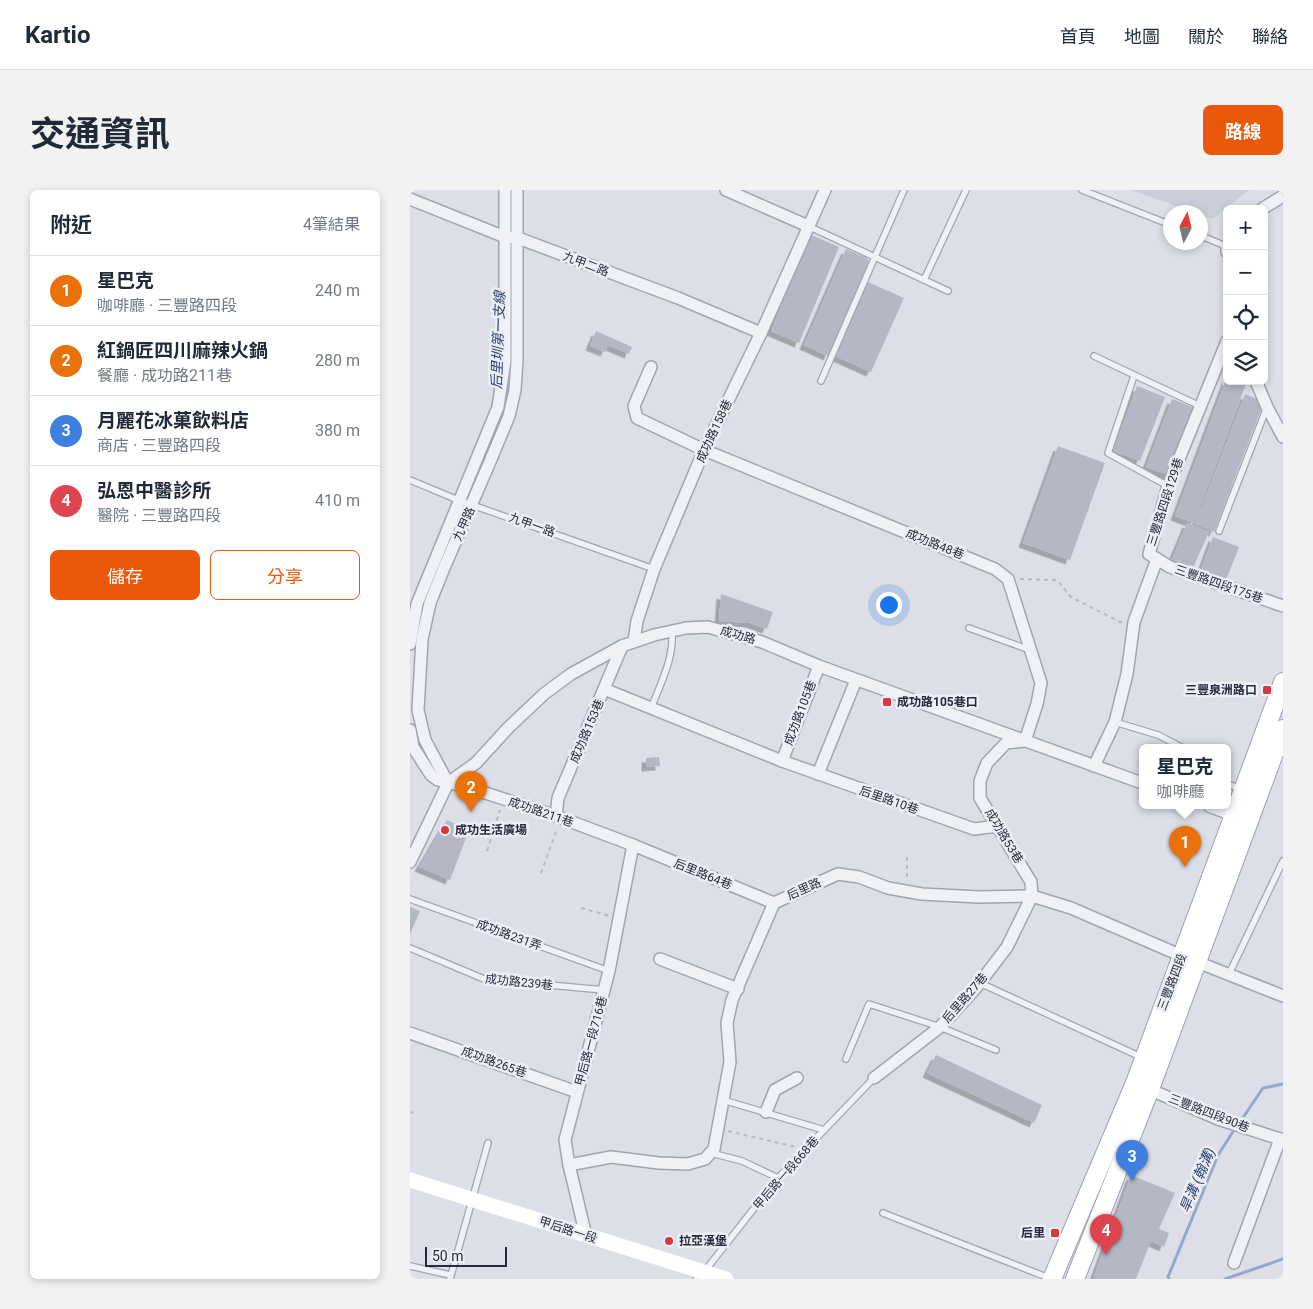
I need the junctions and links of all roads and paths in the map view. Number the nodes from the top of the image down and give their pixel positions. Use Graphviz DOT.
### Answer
graph roads {
  1 [pos="505,190"];
  2 [pos="518,190"];
  3 [pos="726,190"];
  4 [pos="825,190"];
  5 [pos="904,190"];
  6 [pos="966,190"];
  7 [pos="1082,190"];
  8 [pos="1283,196"];
  9 [pos="410,199"];
  10 [pos="1268,205"];
  11 [pos="1163,222"];
  12 [pos="808,226"];
  13 [pos="505,237"];
  14 [pos="518,238"];
  15 [pos="1208,239"];
  16 [pos="1223,245"];
  17 [pos="876,258"];
  18 [pos="924,280"];
  19 [pos="948,291"];
  20 [pos="761,333"];
  21 [pos="1223,351"];
  22 [pos="1094,356"];
  23 [pos="651,367"];
  24 [pos="1134,376"];
  25 [pos="821,381"];
  26 [pos="1258,385"];
  27 [pos="1200,406"];
  28 [pos="1267,407"];
  29 [pos="1283,437"];
  30 [pos="704,450"];
  31 [pos="410,480"];
  32 [pos="1168,486"];
  33 [pos="458,500"];
  34 [pos="473,504"];
  35 [pos="1219,530"];
  36 [pos="1157,559"];
  37 [pos="654,568"];
  38 [pos="427,577"];
  39 [pos="1008,579"];
  40 [pos="438,581"];
  41 [pos="1283,606"];
  42 [pos="1134,622"];
  43 [pos="969,628"];
  44 [pos="672,632"];
  45 [pos="634,641"];
  46 [pos="410,644"];
  47 [pos="622,646"];
  48 [pos="1030,650"];
  49 [pos="819,666"];
  50 [pos="856,680"];
  51 [pos="1283,682"];
  52 [pos="604,689"];
  53 [pos="651,709"];
  54 [pos="1115,722"];
  55 [pos="1283,729"];
  56 [pos="410,730"];
  57 [pos="1025,741"];
  58 [pos="1175,744"];
  59 [pos="782,761"];
  60 [pos="1094,766"];
  61 [pos="818,774"];
  62 [pos="1139,782"];
  63 [pos="448,783"];
  64 [pos="1236,787"];
  65 [pos="504,799"];
  66 [pos="1217,809"];
  67 [pos="559,817"];
  68 [pos="1241,818"];
  69 [pos="998,826"];
  70 [pos="633,845"];
  71 [pos="487,851"];
  72 [pos="907,857"];
  73 [pos="1283,861"];
  74 [pos="410,862"];
  75 [pos="541,874"];
  76 [pos="907,892"];
  77 [pos="1032,896"];
  78 [pos="410,899"];
  79 [pos="774,903"];
  80 [pos="581,908"];
  81 [pos="619,918"];
  82 [pos="410,948"];
  83 [pos="1189,958"];
  84 [pos="660,959"];
  85 [pos="609,971"];
  86 [pos="1229,974"];
  87 [pos="980,983"];
  88 [pos="604,990"];
  89 [pos="738,990"];
  90 [pos="1283,996"];
  91 [pos="940,1026"];
  92 [pos="410,1033"];
  93 [pos="996,1050"];
  94 [pos="1143,1058"];
  95 [pos="846,1060"];
  96 [pos="797,1078"];
  97 [pos="874,1078"];
  98 [pos="1142,1086"];
  99 [pos="577,1092"];
  100 [pos="723,1100"];
  101 [pos="766,1112"];
  102 [pos="718,1128"];
  103 [pos="824,1130"];
  104 [pos="1281,1140"];
  105 [pos="488,1143"];
  106 [pos="805,1150"];
  107 [pos="711,1153"];
  108 [pos="569,1165"];
  109 [pos="778,1178"];
  110 [pos="410,1180"];
  111 [pos="472,1199"];
  112 [pos="883,1212"];
  113 [pos="586,1236"];
  114 [pos="1234,1263"];
  115 [pos="410,1266"];
  116 [pos="700,1276"];
  117 [pos="450,1277"];
  118 [pos="726,1279"];
  119 [pos="1051,1279"];
  120 [pos="1075,1279"];
  1 -- 13 [label="street, 九甲路"];
  2 -- 14 [label="street, 九甲路"];
  3 -- 12 [label="street"];
  4 -- 12 [label="street, 成功路158巷"];
  5 -- 17 [label="lane"];
  6 -- 18 [label="lane"];
  7 -- 11 [label="lane"];
  8 -- 10 [label="street"];
  9 -- 13 [label="street, 九甲二路"];
  12 -- 17 [label="lane"];
  12 -- 20 [label="street, 成功路158巷"];
  13 -- 14 [label="street, 九甲二路"];
  13 -- 33 [label="street, 九甲路"];
  14 -- 20 [label="street, 九甲二路"];
  14 -- 34 [label="street, 九甲路"];
  15 -- 16 [label="lane"];
  17 -- 18 [label="lane"];
  17 -- 25 [label="lane"];
  18 -- 19 [label="lane"];
  20 -- 30 [label="street, 成功路158巷"];
  21 -- 27 [label="street, 三豐路四段129巷"];
  22 -- 24 [label="lane"];
  23 -- 30 [label="street, 成功路48巷"];
  24 -- 27 [label="lane"];
  24 -- 32 [label="lane"];
  26 -- 28 [label="street"];
  27 -- 32 [label="street, 三豐路四段129巷"];
  28 -- 29 [label="street"];
  28 -- 35 [label="lane"];
  30 -- 37 [label="street, 成功路158巷"];
  30 -- 39 [label="street, 成功路48巷"];
  31 -- 33 [label="lane, 九甲一路"];
  32 -- 36 [label="street, 三豐路四段129巷"];
  33 -- 34 [label="lane, 九甲一路"];
  33 -- 38 [label="street, 九甲路"];
  34 -- 37 [label="lane, 九甲一路"];
  34 -- 40 [label="street, 九甲路"];
  36 -- 41 [label="street, 三豐路四段175巷"];
  36 -- 42 [label="street, 三豐路四段129巷"];
  37 -- 45 [label="street, 成功路158巷"];
  38 -- 40 [label="lane"];
  38 -- 46 [label="street, 九甲路"];
  39 -- 42 [label="path"];
  39 -- 48 [label="street"];
  40 -- 63 [label="street, 九甲路"];
  42 -- 54 [label="street, 三豐路四段129巷"];
  43 -- 48 [label="lane"];
  44 -- 45 [label="street, 成功路"];
  44 -- 49 [label="street, 成功路"];
  44 -- 53 [label="lane"];
  45 -- 47 [label="street, 成功路"];
  47 -- 52 [label="street, 成功路153巷"];
  47 -- 63 [label="street, 成功路"];
  48 -- 57 [label="street"];
  49 -- 50 [label="street, 成功路"];
  49 -- 59 [label="street, 成功路105巷"];
  50 -- 57 [label="street, 成功路"];
  50 -- 61 [label="street"];
  51 -- 64 [label="main road, 三豐路四段"];
  52 -- 53 [label="street, 后里路10巷"];
  52 -- 67 [label="street, 成功路153巷"];
  53 -- 59 [label="street, 后里路10巷"];
  54 -- 58 [label="lane"];
  54 -- 60 [label="street, 三豐路四段129巷"];
  55 -- 68 [label="main road, 三豐路四段"];
  56 -- 63 [label="street"];
  57 -- 60 [label="street, 成功路"];
  57 -- 69 [label="street, 成功路53巷"];
  59 -- 61 [label="street, 后里路10巷"];
  60 -- 62 [label="street, 成功路"];
  61 -- 69 [label="street, 后里路10巷"];
  63 -- 65 [label="street, 成功路211巷"];
  63 -- 74 [label="street, 成功路"];
  64 -- 68 [label="main road, 三豐路四段"];
  65 -- 67 [label="street, 成功路211巷"];
  65 -- 71 [label="path"];
  66 -- 68 [label="street"];
  67 -- 70 [label="street, 成功路211巷"];
  67 -- 75 [label="path"];
  68 -- 83 [label="main road, 三豐路四段"];
  69 -- 77 [label="street, 成功路53巷"];
  70 -- 79 [label="street, 后里路64巷"];
  70 -- 81 [label="street, 甲后路一段716巷"];
  72 -- 76 [label="path"];
  73 -- 86 [label="lane"];
  76 -- 77 [label="street, 后里路"];
  76 -- 79 [label="street, 后里路"];
  77 -- 83 [label="street, 后里路"];
  77 -- 87 [label="street, 后里路27巷"];
  78 -- 85 [label="lane, 成功路231弄"];
  79 -- 89 [label="street, 后里路"];
  80 -- 81 [label="path"];
  81 -- 85 [label="street, 甲后路一段716巷"];
  82 -- 88 [label="lane, 成功路239巷"];
  83 -- 86 [label="street, 后里路"];
  83 -- 94 [label="main road, 三豐路四段"];
  83 -- 98 [label="main road, 三豐路四段"];
  84 -- 89 [label="street"];
  85 -- 88 [label="street, 甲后路一段716巷"];
  86 -- 90 [label="street, 后里路"];
  87 -- 91 [label="street, 后里路27巷"];
  87 -- 94 [label="lane"];
  88 -- 99 [label="street, 甲后路一段716巷"];
  89 -- 100 [label="street, 后里路"];
  91 -- 93 [label="lane"];
  91 -- 95 [label="lane"];
  91 -- 97 [label="street, 后里路27巷"];
  92 -- 99 [label="street, 成功路265巷"];
  94 -- 98 [label="main road, 三豐路四段"];
  96 -- 101 [label="street"];
  97 -- 103 [label="lane, 甲后路一段668巷"];
  98 -- 104 [label="street, 三豐路四段90巷"];
  98 -- 119 [label="main road, 三豐路四段"];
  98 -- 120 [label="main road, 三豐路四段"];
  99 -- 108 [label="street, 甲后路一段716巷"];
  100 -- 101 [label="lane"];
  100 -- 102 [label="street, 后里路"];
  101 -- 103 [label="lane"];
  102 -- 106 [label="path"];
  102 -- 107 [label="street, 后里路"];
  103 -- 106 [label="lane, 甲后路一段668巷"];
  104 -- 114 [label="street"];
  105 -- 111 [label="lane"];
  106 -- 109 [label="lane, 甲后路一段668巷"];
  107 -- 108 [label="street"];
  107 -- 109 [label="lane"];
  108 -- 113 [label="street, 甲后路一段716巷"];
  109 -- 116 [label="lane, 甲后路一段668巷"];
  110 -- 111 [label="main road, 甲后路一段"];
  111 -- 113 [label="main road, 甲后路一段"];
  111 -- 117 [label="lane"];
  112 -- 119 [label="lane"];
  113 -- 116 [label="main road, 甲后路一段"];
  115 -- 117 [label="lane"];
  116 -- 118 [label="main road, 甲后路一段"];
}
